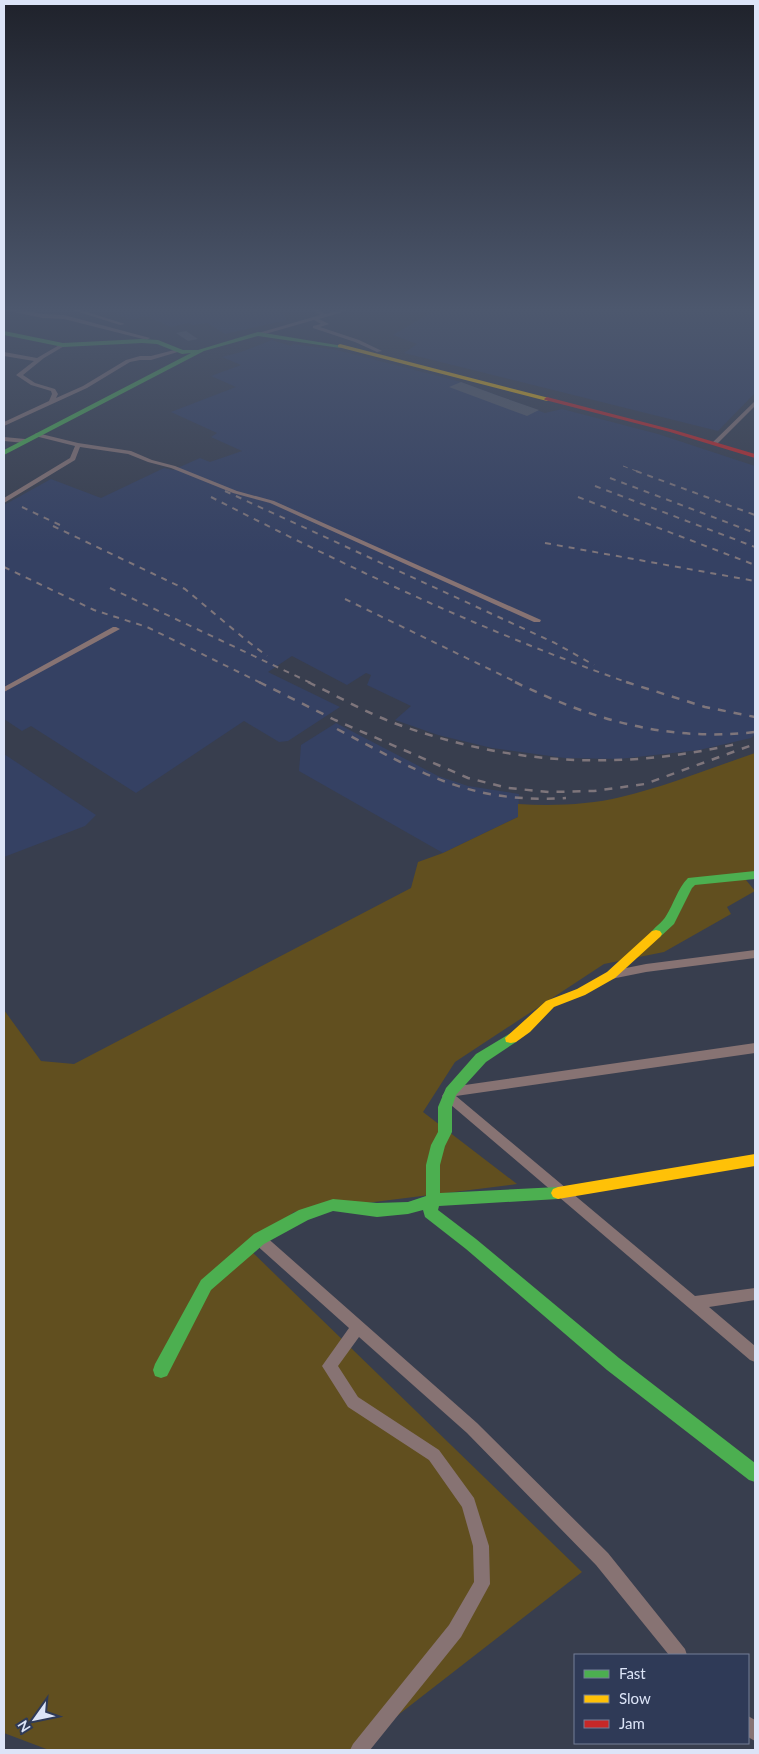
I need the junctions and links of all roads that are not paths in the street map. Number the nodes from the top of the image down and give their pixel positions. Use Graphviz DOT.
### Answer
graph roads {
  1 [pos="50,389"];
  2 [pos="81,389"];
  3 [pos="119,389"];
  4 [pos="509,389"];
  5 [pos="52,401"];
  6 [pos="755,403"];
  7 [pos="4,424"];
  8 [pos="37,435"];
  9 [pos="4,439"];
  10 [pos="25,442"];
  11 [pos="715,443"];
  12 [pos="78,445"];
  13 [pos="4,453"];
  14 [pos="755,456"];
  15 [pos="4,502"];
  16 [pos="536,620"];
  17 [pos="116,629"];
  18 [pos="4,690"];
  19 [pos="755,875"];
  20 [pos="755,954"];
  21 [pos="611,975"];
  22 [pos="755,1048"];
  23 [pos="449,1094"];
  24 [pos="755,1160"];
  25 [pos="562,1193"];
  26 [pos="433,1200"];
  27 [pos="259,1239"];
  28 [pos="755,1294"];
  29 [pos="692,1303"];
  30 [pos="357,1328"];
  31 [pos="755,1355"];
  32 [pos="161,1370"];
  33 [pos="755,1474"];
  34 [pos="678,1654"];
  35 [pos="359,1750"];
  1 -- 5 [label="street"];
  2 -- 5 [label="street"];
  3 -- 8 [label="street"];
  4 -- 11 [label="street"];
  5 -- 7 [label="street"];
  6 -- 11 [label="street"];
  8 -- 10 [label="street"];
  8 -- 12 [label="street"];
  9 -- 10 [label="street"];
  10 -- 13 [label="street"];
  11 -- 14 [label="street"];
  12 -- 15 [label="street"];
  12 -- 16 [label="street"];
  17 -- 18 [label="street"];
  19 -- 21 [label="street"];
  20 -- 21 [label="street"];
  21 -- 23 [label="street"];
  22 -- 23 [label="street"];
  23 -- 25 [label="street"];
  23 -- 26 [label="street"];
  24 -- 25 [label="street"];
  25 -- 26 [label="street"];
  25 -- 29 [label="street"];
  26 -- 27 [label="street"];
  26 -- 33 [label="street"];
  27 -- 30 [label="street"];
  27 -- 32 [label="street"];
  28 -- 29 [label="street"];
  29 -- 31 [label="street"];
  30 -- 34 [label="street"];
  30 -- 35 [label="street"];
}
